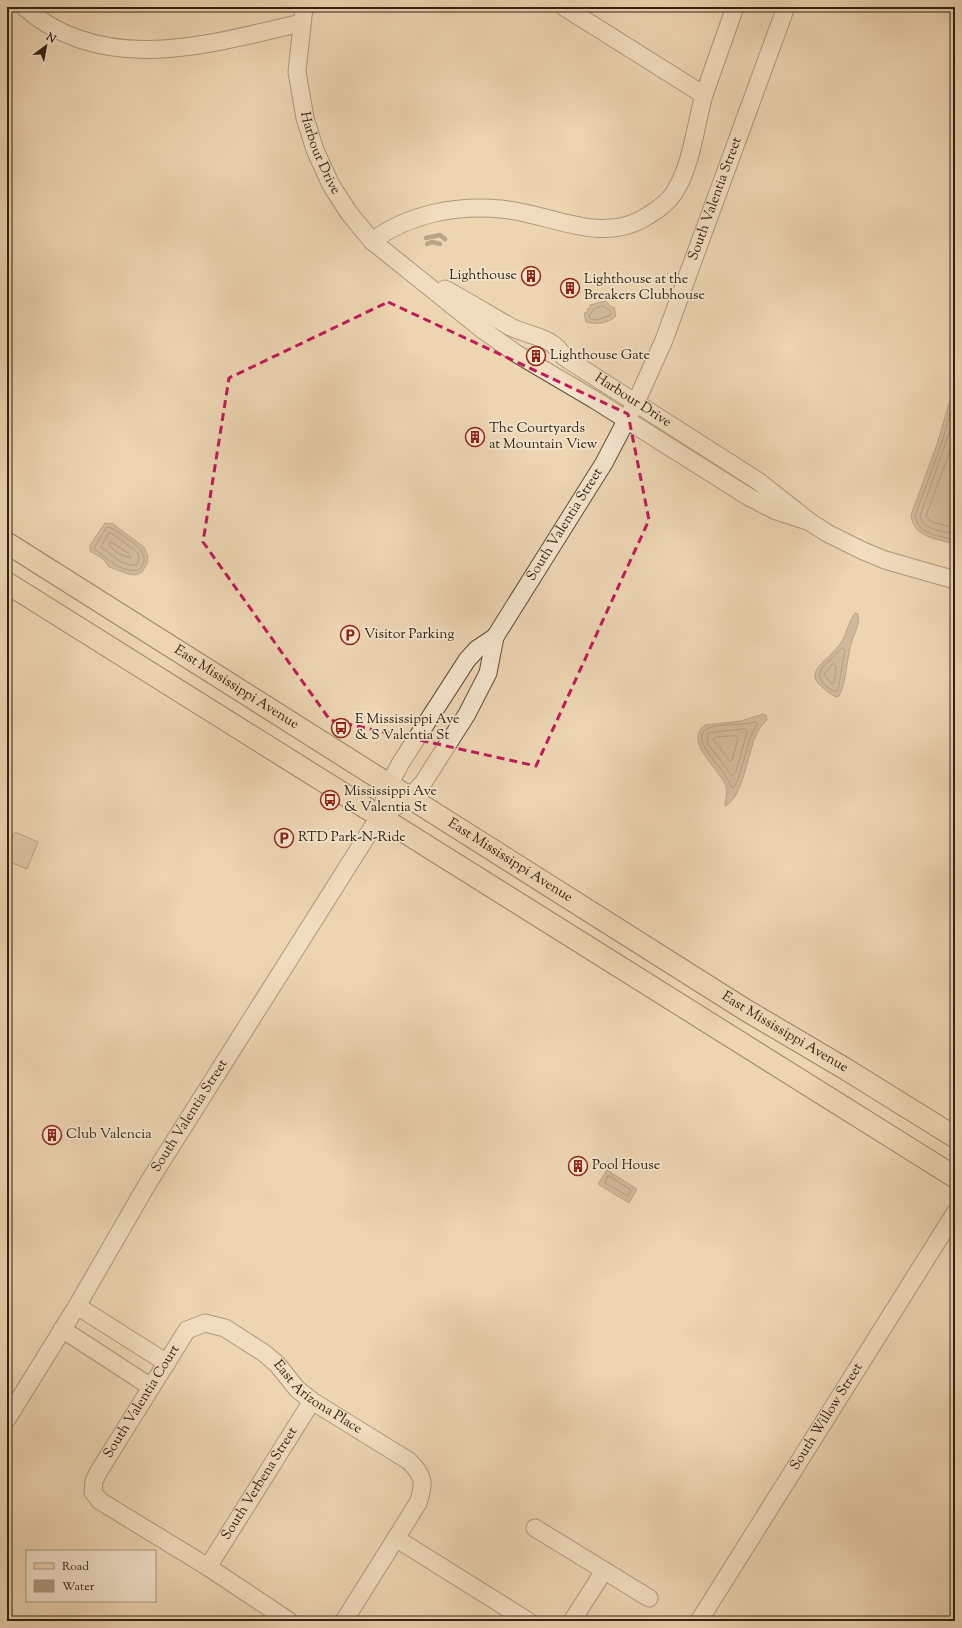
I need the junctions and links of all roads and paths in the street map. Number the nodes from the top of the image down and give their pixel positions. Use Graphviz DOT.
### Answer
graph roads {
  1 [pos="24,7"];
  2 [pos="564,7"];
  3 [pos="735,7"];
  4 [pos="786,7"];
  5 [pos="303,15"];
  6 [pos="704,95"];
  7 [pos="372,241"];
  8 [pos="408,269"];
  9 [pos="635,404"];
  10 [pos="627,420"];
  11 [pos="810,522"];
  12 [pos="7,543"];
  13 [pos="955,580"];
  14 [pos="7,583"];
  15 [pos="495,637"];
  16 [pos="389,785"];
  17 [pos="409,798"];
  18 [pos="379,817"];
  19 [pos="955,1137"];
  20 [pos="955,1177"];
  21 [pos="955,1213"];
  22 [pos="77,1306"];
  23 [pos="205,1323"];
  24 [pos="62,1329"];
  25 [pos="166,1363"];
  26 [pos="151,1387"];
  27 [pos="312,1401"];
  28 [pos="7,1419"];
  29 [pos="535,1528"];
  30 [pos="397,1539"];
  31 [pos="208,1567"];
  32 [pos="604,1571"];
  33 [pos="649,1598"];
  34 [pos="289,1621"];
  35 [pos="344,1621"];
  36 [pos="528,1621"];
  37 [pos="572,1621"];
  38 [pos="699,1621"];
  1 -- 5 [label="street"];
  2 -- 6 [label="street"];
  3 -- 6 [label="street"];
  4 -- 9 [label="street, South Valentia Street"];
  5 -- 7 [label="street, Harbour Drive"];
  6 -- 7 [label="street"];
  7 -- 8 [label="street, Harbour Drive"];
  8 -- 9 [label="street, Harbour Drive"];
  8 -- 10 [label="street, Harbour Drive"];
  9 -- 10 [label="street, South Valentia Street"];
  9 -- 11 [label="street, Harbour Drive"];
  10 -- 11 [label="street, Harbour Drive"];
  10 -- 15 [label="street, South Valentia Street"];
  11 -- 13 [label="street, Harbour Drive"];
  12 -- 16 [label="main road, East Mississippi Avenue"];
  14 -- 18 [label="main road"];
  15 -- 16 [label="street, South Valentia Street"];
  15 -- 17 [label="street, South Valentia Street"];
  16 -- 17 [label="main road, East Mississippi Avenue"];
  16 -- 18 [label="street, South Valentia Street"];
  17 -- 18 [label="street, South Valentia Street"];
  17 -- 19 [label="main road, East Mississippi Avenue"];
  18 -- 20 [label="main road"];
  18 -- 22 [label="street, South Valentia Street"];
  21 -- 38 [label="street, South Willow Street"];
  22 -- 24 [label="street, South Valentia Street"];
  22 -- 25 [label="street"];
  23 -- 25 [label="street, South Valentia Court"];
  23 -- 27 [label="street, East Arizona Place"];
  24 -- 26 [label="street"];
  24 -- 28 [label="street, South Valentia Street"];
  25 -- 26 [label="street, South Valentia Court"];
  26 -- 31 [label="street, South Valentia Court"];
  27 -- 30 [label="street, East Arizona Place"];
  27 -- 31 [label="street, South Verbena Street"];
  29 -- 32 [label="street"];
  30 -- 35 [label="street"];
  30 -- 36 [label="street"];
  31 -- 34 [label="street"];
  32 -- 33 [label="street"];
  32 -- 37 [label="street"];
}
